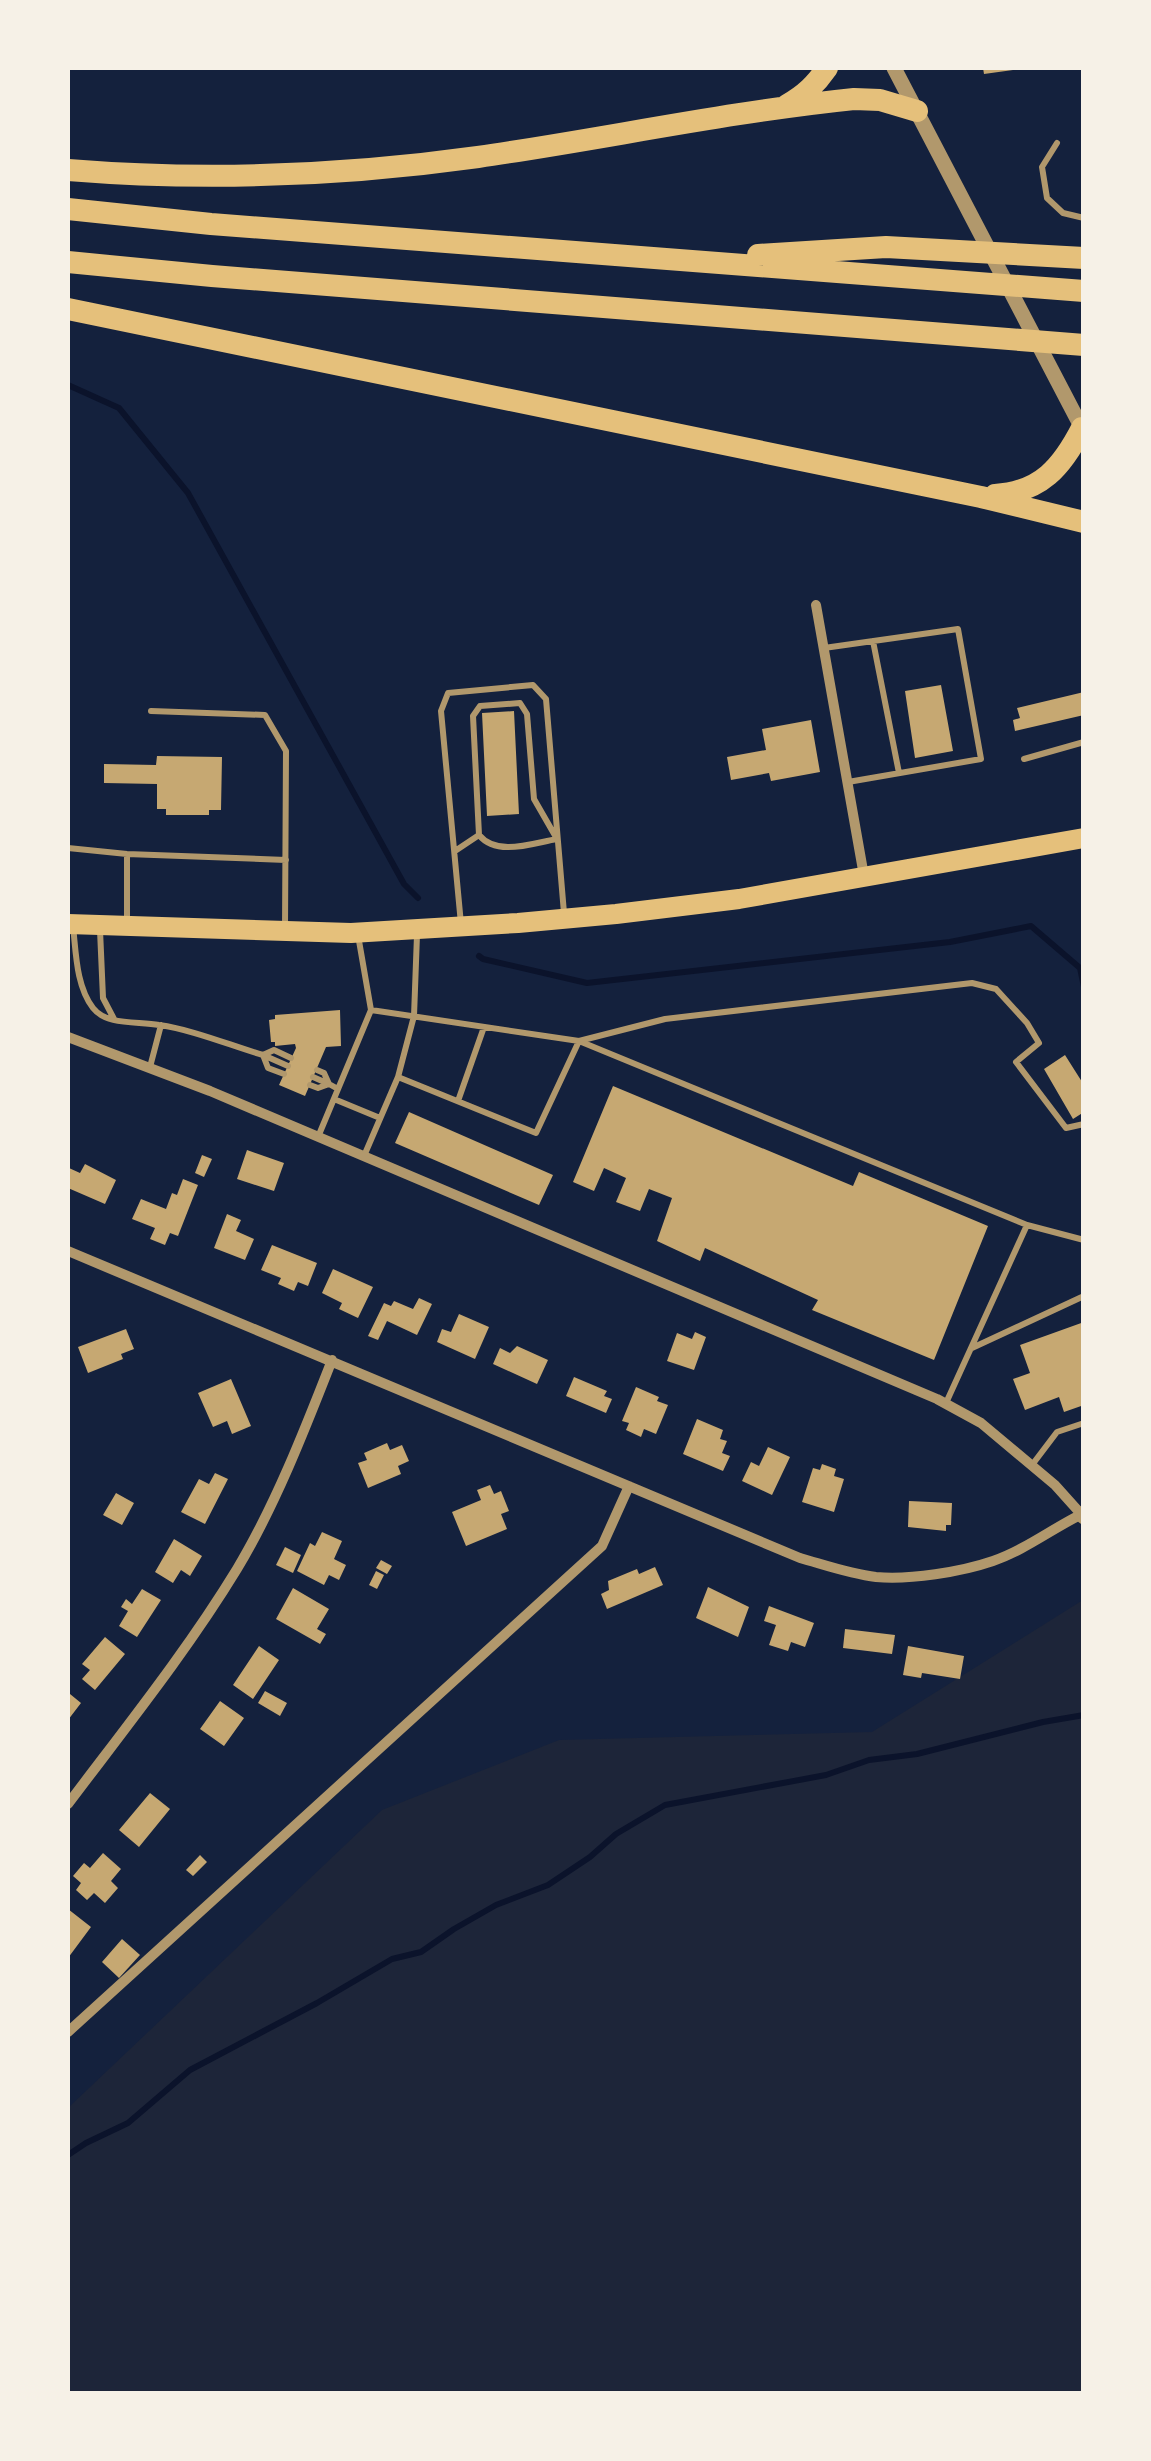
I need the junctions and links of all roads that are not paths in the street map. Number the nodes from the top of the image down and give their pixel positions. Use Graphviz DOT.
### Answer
graph roads {
  1 [pos="827,68"];
  2 [pos="894,68"];
  3 [pos="780,109"];
  4 [pos="917,111"];
  5 [pos="1057,143"];
  6 [pos="68,170"];
  7 [pos="68,210"];
  8 [pos="1084,218"];
  9 [pos="1083,258"];
  10 [pos="68,262"];
  11 [pos="696,262"];
  12 [pos="1084,291"];
  13 [pos="68,309"];
  14 [pos="1084,345"];
  15 [pos="1083,430"];
  16 [pos="981,496"];
  17 [pos="1084,522"];
  18 [pos="816,605"];
  19 [pos="873,640"];
  20 [pos="823,648"];
  21 [pos="151,711"];
  22 [pos="1084,742"];
  23 [pos="1024,759"];
  24 [pos="900,773"];
  25 [pos="847,782"];
  26 [pos="479,835"];
  27 [pos="1084,838"];
  28 [pos="557,839"];
  29 [pos="68,848"];
  30 [pos="455,851"];
  31 [pos="128,854"];
  32 [pos="286,860"];
  33 [pos="864,876"];
  34 [pos="565,919"];
  35 [pos="70,924"];
  36 [pos="100,926"];
  37 [pos="461,926"];
  38 [pos="127,927"];
  39 [pos="417,929"];
  40 [pos="285,930"];
  41 [pos="357,932"];
  42 [pos="372,1010"];
  43 [pos="414,1016"];
  44 [pos="115,1020"];
  45 [pos="161,1025"];
  46 [pos="484,1027"];
  47 [pos="68,1037"];
  48 [pos="580,1041"];
  49 [pos="263,1055"];
  50 [pos="150,1068"];
  51 [pos="398,1077"];
  52 [pos="313,1078"];
  53 [pos="338,1089"];
  54 [pos="334,1100"];
  55 [pos="458,1102"];
  56 [pos="380,1118"];
  57 [pos="1084,1124"];
  58 [pos="318,1137"];
  59 [pos="364,1156"];
  60 [pos="1028,1225"];
  61 [pos="1084,1240"];
  62 [pos="68,1251"];
  63 [pos="1084,1296"];
  64 [pos="971,1348"];
  65 [pos="332,1360"];
  66 [pos="946,1403"];
  67 [pos="1084,1423"];
  68 [pos="1032,1465"];
  69 [pos="629,1486"];
  70 [pos="1083,1515"];
  71 [pos="68,1804"];
  72 [pos="68,2032"];
  1 -- 3 [label="highway"];
  2 -- 4 [label="street"];
  3 -- 4 [label="highway"];
  3 -- 6 [label="highway"];
  4 -- 15 [label="street"];
  5 -- 8 [label="lane"];
  7 -- 11 [label="highway"];
  9 -- 11 [label="highway"];
  10 -- 14 [label="highway"];
  11 -- 12 [label="highway"];
  13 -- 16 [label="highway"];
  15 -- 16 [label="highway"];
  16 -- 17 [label="highway"];
  18 -- 20 [label="street"];
  19 -- 20 [label="lane"];
  19 -- 24 [label="lane"];
  19 -- 24 [label="lane"];
  20 -- 25 [label="street"];
  21 -- 32 [label="lane"];
  22 -- 23 [label="lane"];
  24 -- 25 [label="lane"];
  25 -- 33 [label="street"];
  26 -- 28 [label="lane"];
  26 -- 28 [label="lane"];
  26 -- 30 [label="lane"];
  27 -- 33 [label="main road"];
  28 -- 30 [label="lane"];
  28 -- 34 [label="lane"];
  29 -- 31 [label="lane"];
  30 -- 37 [label="lane"];
  31 -- 32 [label="lane"];
  31 -- 38 [label="lane"];
  32 -- 40 [label="lane"];
  33 -- 34 [label="main road"];
  34 -- 37 [label="main road"];
  35 -- 36 [label="main road"];
  35 -- 44 [label="lane"];
  36 -- 38 [label="main road"];
  36 -- 44 [label="lane"];
  37 -- 39 [label="main road"];
  38 -- 40 [label="main road"];
  39 -- 41 [label="main road"];
  39 -- 43 [label="lane"];
  40 -- 41 [label="main road"];
  41 -- 42 [label="lane"];
  42 -- 43 [label="lane"];
  42 -- 53 [label="lane"];
  43 -- 46 [label="lane"];
  43 -- 51 [label="lane"];
  44 -- 45 [label="lane"];
  45 -- 49 [label="lane"];
  45 -- 50 [label="lane"];
  46 -- 48 [label="lane"];
  46 -- 55 [label="lane"];
  47 -- 50 [label="street"];
  48 -- 55 [label="lane"];
  48 -- 57 [label="lane"];
  48 -- 60 [label="lane"];
  49 -- 49 [label="lane"];
  50 -- 58 [label="street"];
  51 -- 55 [label="lane"];
  51 -- 56 [label="lane"];
  52 -- 53 [label="lane"];
  53 -- 54 [label="lane"];
  54 -- 56 [label="lane"];
  54 -- 58 [label="lane"];
  56 -- 59 [label="lane"];
  58 -- 59 [label="street"];
  59 -- 66 [label="street"];
  60 -- 61 [label="lane"];
  60 -- 64 [label="lane"];
  62 -- 65 [label="street"];
  63 -- 64 [label="lane"];
  64 -- 66 [label="lane"];
  65 -- 69 [label="street"];
  65 -- 71 [label="street"];
  66 -- 68 [label="street"];
  67 -- 68 [label="lane"];
  68 -- 70 [label="street"];
  69 -- 70 [label="street"];
  69 -- 72 [label="street"];
}
